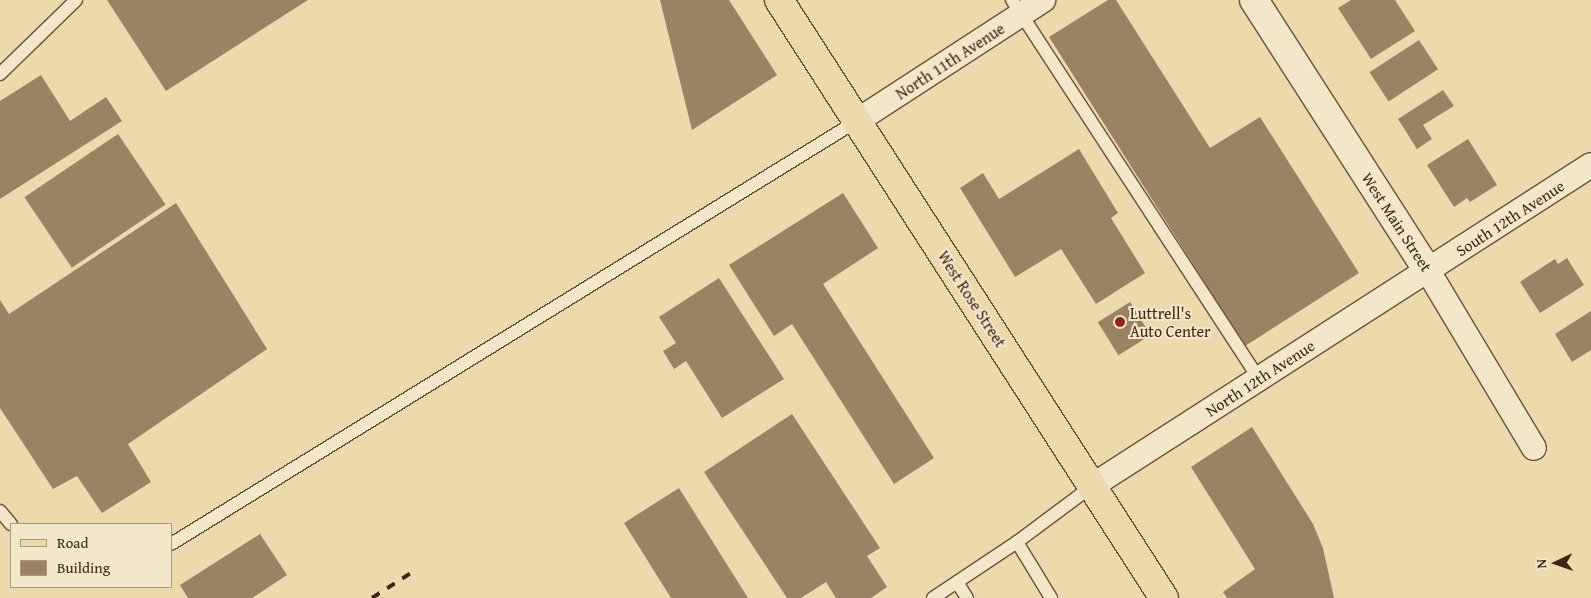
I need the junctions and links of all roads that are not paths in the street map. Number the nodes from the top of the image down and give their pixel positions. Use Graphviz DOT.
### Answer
graph roads {
  1 [pos="76,0"];
  2 [pos="778,0"];
  3 [pos="1043,0"];
  4 [pos="1254,0"];
  5 [pos="1017,7"];
  6 [pos="0,74"];
  7 [pos="857,121"];
  8 [pos="1591,165"];
  9 [pos="1428,271"];
  10 [pos="1259,379"];
  11 [pos="1534,448"];
  12 [pos="1092,486"];
  13 [pos="0,512"];
  14 [pos="10,523"];
  15 [pos="1017,542"];
  16 [pos="172,543"];
  17 [pos="957,582"];
  18 [pos="933,598"];
  19 [pos="967,598"];
  20 [pos="1051,598"];
  21 [pos="1164,598"];
  1 -- 6 [label="lane"];
  2 -- 7 [label="main road, West Rose Street"];
  3 -- 5 [label="street, North 11th Avenue"];
  4 -- 9 [label="street, West Main Street"];
  5 -- 7 [label="street, North 11th Avenue"];
  5 -- 10 [label="lane"];
  7 -- 12 [label="main road, West Rose Street"];
  7 -- 16 [label="lane"];
  8 -- 9 [label="street, South 12th Avenue"];
  9 -- 10 [label="street, North 12th Avenue"];
  9 -- 11 [label="street, West Main Street"];
  10 -- 12 [label="street, North 12th Avenue"];
  12 -- 15 [label="lane"];
  12 -- 21 [label="main road, West Rose Street"];
  13 -- 14 [label="lane"];
  15 -- 17 [label="lane"];
  15 -- 20 [label="lane"];
  17 -- 18 [label="lane"];
  17 -- 19 [label="lane"];
}
